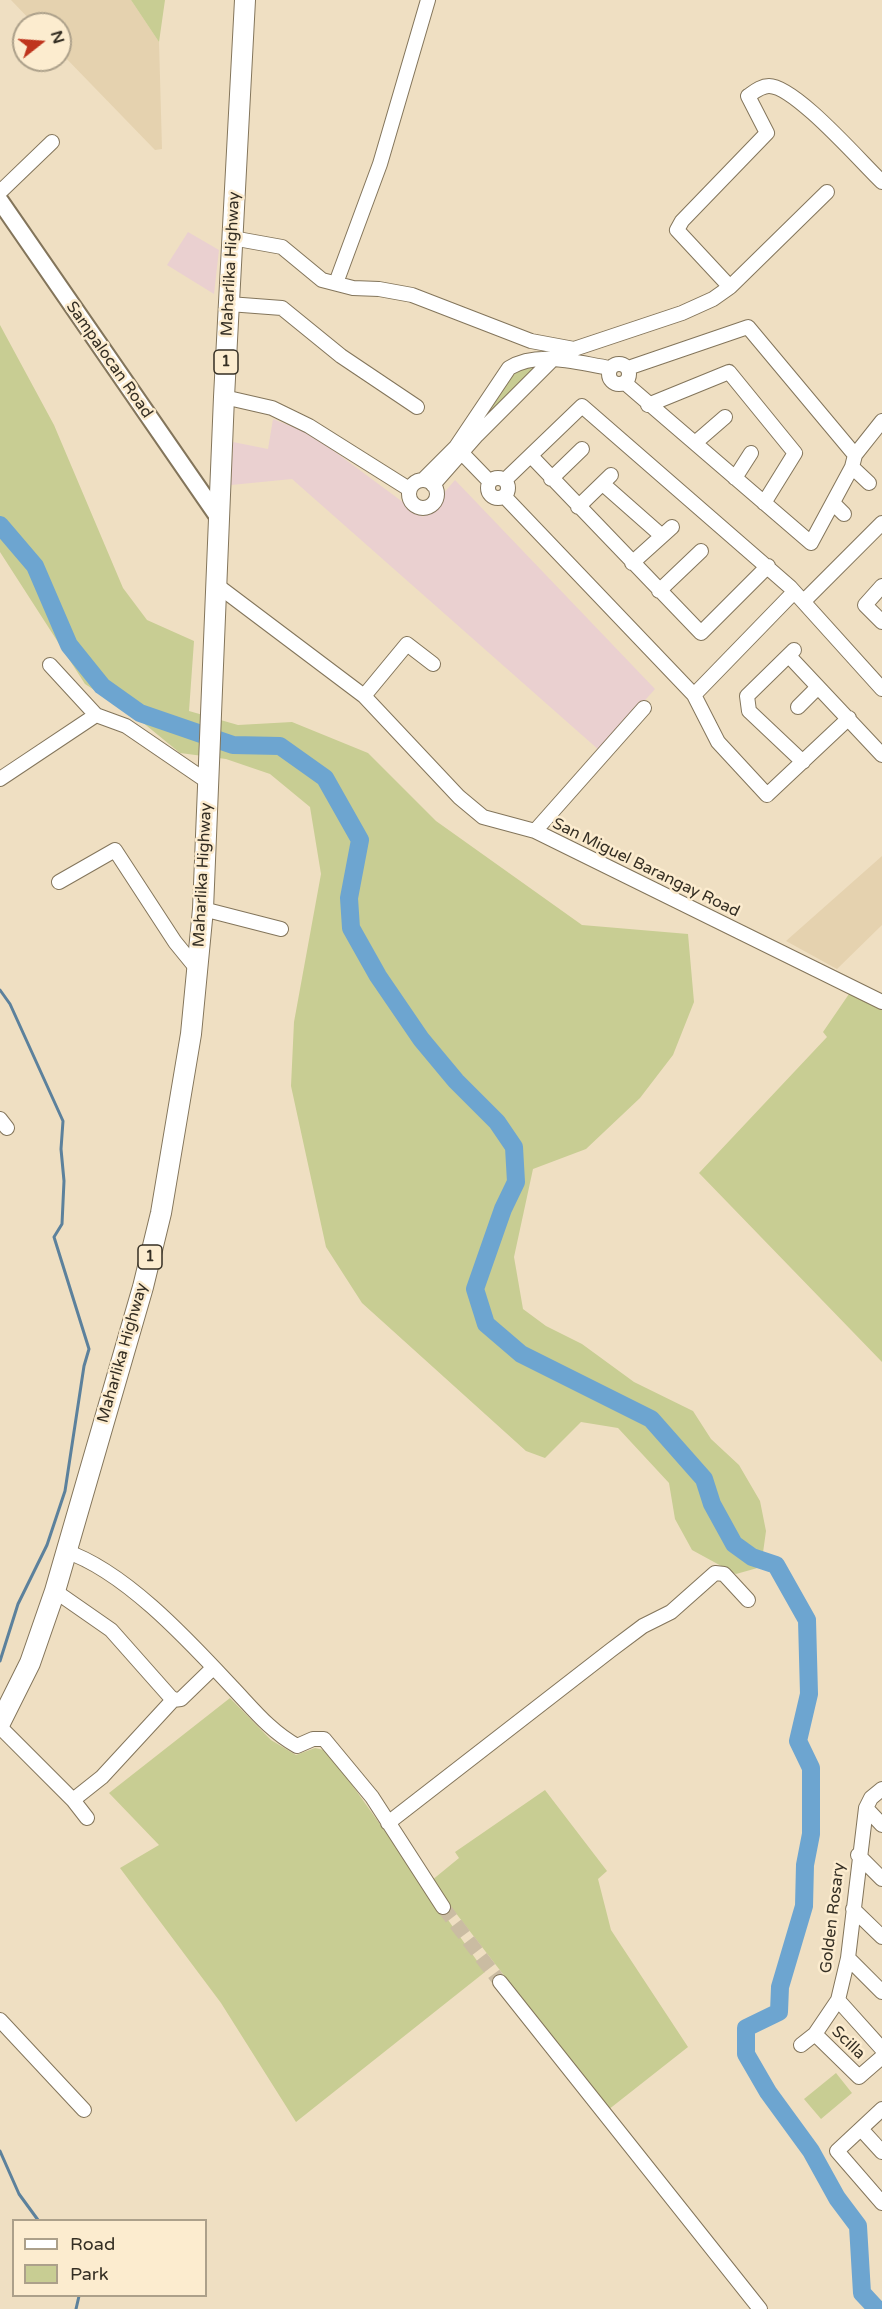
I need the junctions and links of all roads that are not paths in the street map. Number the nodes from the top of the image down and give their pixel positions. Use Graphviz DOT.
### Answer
graph roads {
  1 [pos="245,0"];
  2 [pos="428,0"];
  3 [pos="52,142"];
  4 [pos="882,182"];
  5 [pos="0,192"];
  6 [pos="827,192"];
  7 [pos="0,201"];
  8 [pos="232,238"];
  9 [pos="336,283"];
  10 [pos="730,287"];
  11 [pos="229,304"];
  12 [pos="552,360"];
  13 [pos="610,368"];
  14 [pos="628,368"];
  15 [pos="625,383"];
  16 [pos="224,397"];
  17 [pos="648,405"];
  18 [pos="417,407"];
  19 [pos="725,417"];
  20 [pos="881,426"];
  21 [pos="694,443"];
  22 [pos="582,449"];
  23 [pos="460,451"];
  24 [pos="751,453"];
  25 [pos="532,457"];
  26 [pos="854,461"];
  27 [pos="735,478"];
  28 [pos="551,479"];
  29 [pos="505,480"];
  30 [pos="428,482"];
  31 [pos="490,482"];
  32 [pos="869,483"];
  33 [pos="410,489"];
  34 [pos="504,496"];
  35 [pos="764,503"];
  36 [pos="833,503"];
  37 [pos="578,507"];
  38 [pos="844,514"];
  39 [pos="219,518"];
  40 [pos="882,523"];
  41 [pos="701,551"];
  42 [pos="632,563"];
  43 [pos="768,566"];
  44 [pos="218,586"];
  45 [pos="882,586"];
  46 [pos="659,591"];
  47 [pos="799,596"];
  48 [pos="882,622"];
  49 [pos="433,664"];
  50 [pos="50,665"];
  51 [pos="818,687"];
  52 [pos="882,689"];
  53 [pos="694,694"];
  54 [pos="364,696"];
  55 [pos="798,707"];
  56 [pos="644,708"];
  57 [pos="96,715"];
  58 [pos="849,718"];
  59 [pos="882,755"];
  60 [pos="803,762"];
  61 [pos="208,777"];
  62 [pos="0,779"];
  63 [pos="535,831"];
  64 [pos="59,882"];
  65 [pos="203,909"];
  66 [pos="281,929"];
  67 [pos="197,969"];
  68 [pos="882,1002"];
  69 [pos="65,1551"];
  70 [pos="55,1591"];
  71 [pos="748,1600"];
  72 [pos="213,1668"];
  73 [pos="172,1700"];
  74 [pos="0,1723"];
  75 [pos="0,1727"];
  76 [pos="882,1789"];
  77 [pos="73,1800"];
  78 [pos="866,1808"];
  79 [pos="87,1818"];
  80 [pos="388,1823"];
  81 [pos="882,1824"];
  82 [pos="858,1855"];
  83 [pos="882,1880"];
  84 [pos="444,1907"];
  85 [pos="853,1909"];
  86 [pos="882,1937"];
  87 [pos="848,1958"];
  88 [pos="501,1982"];
  89 [pos="882,1992"];
  90 [pos="838,2000"];
  91 [pos="0,2020"];
  92 [pos="815,2034"];
  93 [pos="801,2045"];
  94 [pos="882,2049"];
  95 [pos="882,2057"];
  96 [pos="882,2109"];
  97 [pos="84,2110"];
  98 [pos="861,2129"];
  99 [pos="882,2152"];
  100 [pos="882,2203"];
  101 [pos="760,2309"];
  1 -- 8 [label="highway, Maharlika Highway / 1"];
  2 -- 9 [label="street"];
  3 -- 5 [label="street"];
  4 -- 10 [label="street"];
  6 -- 10 [label="street"];
  7 -- 39 [label="main road, Sampalocan Road"];
  8 -- 9 [label="street"];
  8 -- 11 [label="highway, Maharlika Highway / 1"];
  9 -- 10 [label="street"];
  11 -- 16 [label="highway, Maharlika Highway / 1"];
  11 -- 18 [label="street"];
  12 -- 13 [label="street"];
  12 -- 23 [label="street"];
  12 -- 23 [label="street"];
  13 -- 14 [label="street"];
  13 -- 15 [label="street"];
  14 -- 15 [label="street"];
  14 -- 26 [label="street"];
  15 -- 17 [label="street"];
  16 -- 33 [label="street"];
  16 -- 39 [label="highway, Maharlika Highway / 1"];
  17 -- 21 [label="street"];
  17 -- 35 [label="street"];
  19 -- 21 [label="street"];
  20 -- 26 [label="street"];
  21 -- 27 [label="street"];
  22 -- 28 [label="street"];
  23 -- 30 [label="street"];
  23 -- 31 [label="street"];
  24 -- 27 [label="street"];
  25 -- 28 [label="street"];
  25 -- 29 [label="street"];
  25 -- 43 [label="street"];
  26 -- 32 [label="street"];
  26 -- 36 [label="street"];
  27 -- 35 [label="street"];
  28 -- 37 [label="street"];
  29 -- 31 [label="street"];
  29 -- 34 [label="street"];
  30 -- 33 [label="street"];
  30 -- 33 [label="street"];
  31 -- 34 [label="street"];
  34 -- 53 [label="street"];
  35 -- 36 [label="street"];
  36 -- 38 [label="street"];
  37 -- 42 [label="street"];
  37 -- 42 [label="street"];
  39 -- 44 [label="highway, Maharlika Highway / 1"];
  40 -- 47 [label="street"];
  41 -- 46 [label="street"];
  42 -- 46 [label="street"];
  43 -- 46 [label="street"];
  43 -- 47 [label="street"];
  44 -- 54 [label="street, San Miguel Barangay Road"];
  44 -- 61 [label="highway, Maharlika Highway / 1"];
  45 -- 48 [label="street"];
  47 -- 52 [label="street"];
  47 -- 53 [label="street"];
  49 -- 54 [label="street"];
  50 -- 57 [label="street"];
  51 -- 55 [label="street"];
  51 -- 58 [label="street"];
  51 -- 60 [label="street"];
  53 -- 60 [label="street"];
  54 -- 63 [label="street, San Miguel Barangay Road"];
  56 -- 63 [label="street"];
  57 -- 61 [label="street"];
  57 -- 62 [label="street"];
  58 -- 59 [label="street"];
  58 -- 60 [label="street"];
  61 -- 65 [label="highway, Maharlika Highway / 1"];
  63 -- 68 [label="street, San Miguel Barangay Road"];
  64 -- 67 [label="street"];
  65 -- 66 [label="street"];
  65 -- 67 [label="highway, Maharlika Highway / 1"];
  67 -- 69 [label="highway, Maharlika Highway / 1"];
  69 -- 70 [label="highway, Maharlika Highway / 1"];
  69 -- 72 [label="street"];
  70 -- 73 [label="street"];
  70 -- 74 [label="highway, Maharlika Highway / 1"];
  71 -- 80 [label="street"];
  72 -- 73 [label="street"];
  72 -- 80 [label="street"];
  73 -- 77 [label="street"];
  75 -- 77 [label="street"];
  76 -- 78 [label="street"];
  77 -- 79 [label="street"];
  78 -- 81 [label="street"];
  78 -- 82 [label="street, Golden Rosary"];
  80 -- 84 [label="street"];
  82 -- 83 [label="street"];
  82 -- 85 [label="street, Golden Rosary"];
  85 -- 86 [label="street"];
  85 -- 87 [label="street, Golden Rosary"];
  87 -- 89 [label="street"];
  87 -- 90 [label="street, Golden Rosary"];
  88 -- 101 [label="street"];
  90 -- 92 [label="street, Golden Rosary"];
  90 -- 94 [label="street"];
  91 -- 97 [label="street"];
  92 -- 93 [label="street, Golden Rosary"];
  92 -- 95 [label="street, Scilla"];
  96 -- 98 [label="street"];
  98 -- 99 [label="street"];
  98 -- 100 [label="street"];
}
